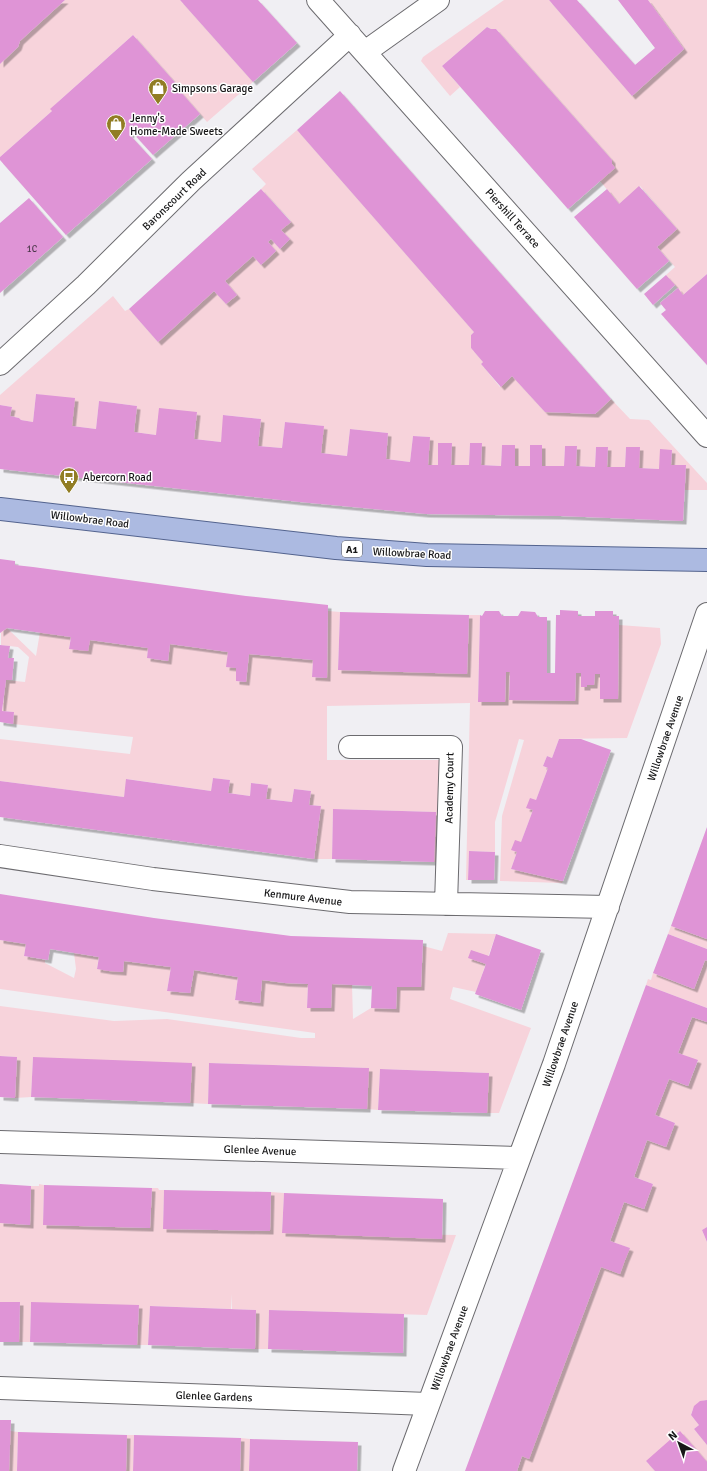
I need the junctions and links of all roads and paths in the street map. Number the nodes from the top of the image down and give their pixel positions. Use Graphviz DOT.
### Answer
graph roads {
  1 [pos="318,0"];
  2 [pos="438,0"];
  3 [pos="350,35"];
  4 [pos="365,52"];
  5 [pos="0,364"];
  6 [pos="707,436"];
  7 [pos="0,509"];
  8 [pos="707,560"];
  9 [pos="707,614"];
  10 [pos="350,747"];
  11 [pos="0,856"];
  12 [pos="446,904"];
  13 [pos="608,907"];
  14 [pos="0,1142"];
  15 [pos="519,1158"];
  16 [pos="0,1388"];
  17 [pos="428,1404"];
  18 [pos="404,1471"];
  1 -- 3 [label="street, Piershill Terrace"];
  2 -- 4 [label="street"];
  3 -- 4 [label="street, Piershill Terrace"];
  3 -- 5 [label="street, Baronscourt Road"];
  4 -- 6 [label="street, Piershill Terrace"];
  7 -- 8 [label="main road, Willowbrae Road / A1"];
  9 -- 13 [label="street, Willowbrae Avenue"];
  10 -- 12 [label="street, Academy Court"];
  11 -- 12 [label="street, Kenmure Avenue"];
  12 -- 13 [label="street, Kenmure Avenue"];
  13 -- 15 [label="street, Willowbrae Avenue"];
  14 -- 15 [label="street, Glenlee Avenue"];
  15 -- 17 [label="street, Willowbrae Avenue"];
  16 -- 17 [label="street, Glenlee Gardens"];
  17 -- 18 [label="street, Willowbrae Avenue"];
}
